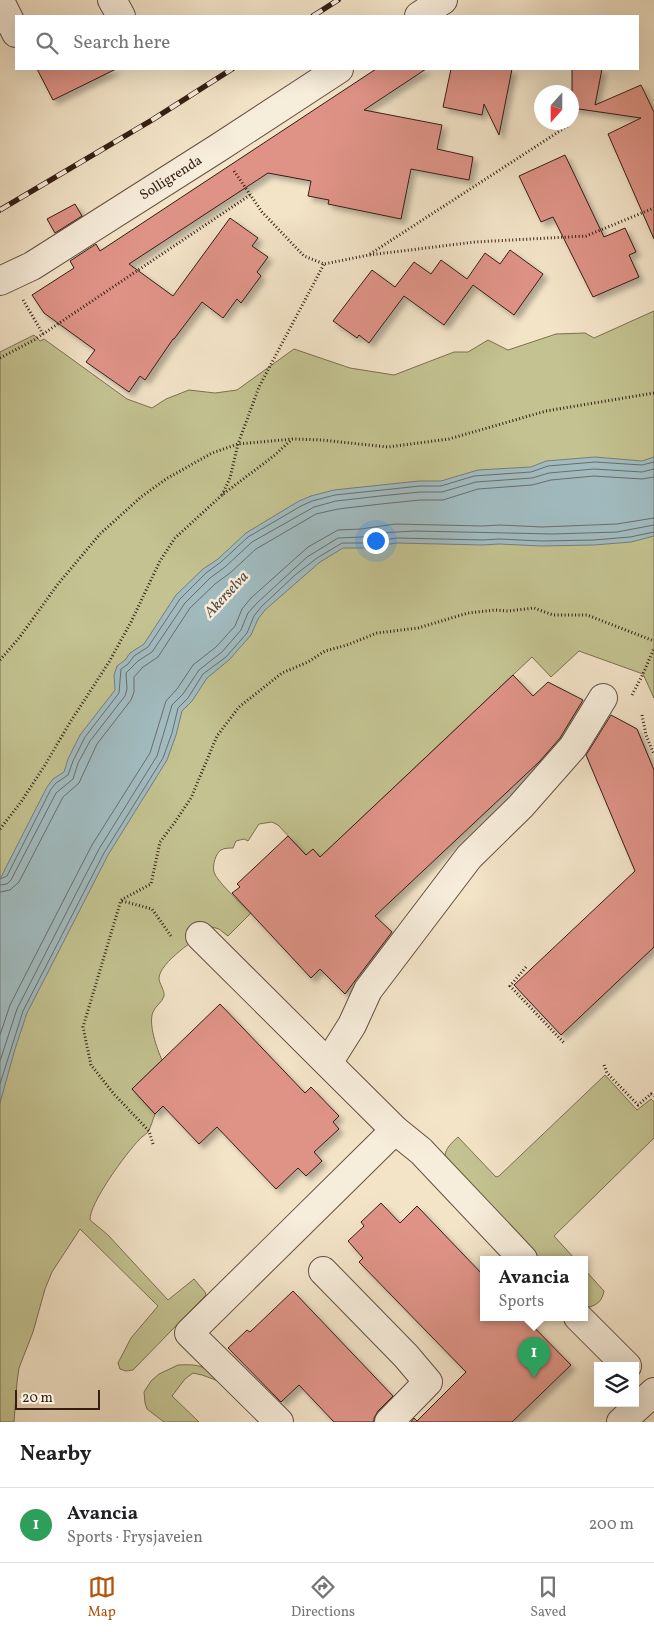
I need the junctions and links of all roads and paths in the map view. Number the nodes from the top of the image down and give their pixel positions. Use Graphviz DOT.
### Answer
graph roads {
  1 [pos="112,0"];
  2 [pos="443,0"];
  3 [pos="0,2"];
  4 [pos="120,15"];
  5 [pos="420,15"];
  6 [pos="15,31"];
  7 [pos="337,70"];
  8 [pos="560,130"];
  9 [pos="218,148"];
  10 [pos="250,195"];
  11 [pos="654,208"];
  12 [pos="369,255"];
  13 [pos="324,264"];
  14 [pos="5,279"];
  15 [pos="43,334"];
  16 [pos="0,358"];
  17 [pos="654,393"];
  18 [pos="293,439"];
  19 [pos="238,444"];
  20 [pos="222,495"];
  21 [pos="654,641"];
  22 [pos="654,648"];
  23 [pos="0,660"];
  24 [pos="602,698"];
  25 [pos="629,699"];
  26 [pos="642,715"];
  27 [pos="654,754"];
  28 [pos="0,829"];
  29 [pos="122,900"];
  30 [pos="200,936"];
  31 [pos="526,967"];
  32 [pos="565,1044"];
  33 [pos="328,1063"];
  34 [pos="604,1065"];
  35 [pos="654,1096"];
  36 [pos="395,1130"];
  37 [pos="153,1144"];
  38 [pos="520,1256"];
  39 [pos="323,1271"];
  40 [pos="582,1321"];
  41 [pos="623,1362"];
  42 [pos="639,1378"];
  43 [pos="654,1392"];
  44 [pos="279,1422"];
  45 [pos="389,1422"];
  46 [pos="621,1422"];
  1 -- 4 [label="street"];
  2 -- 5 [label="street"];
  3 -- 6 [label="street"];
  7 -- 9 [label="street, Solligrenda"];
  8 -- 12 [label="path"];
  9 -- 10 [label="path"];
  9 -- 14 [label="street, Solligrenda"];
  10 -- 13 [label="path"];
  10 -- 15 [label="path"];
  11 -- 12 [label="path"];
  12 -- 13 [label="path"];
  13 -- 19 [label="path"];
  14 -- 15 [label="path"];
  15 -- 16 [label="path"];
  17 -- 18 [label="path"];
  18 -- 19 [label="path"];
  18 -- 20 [label="path"];
  19 -- 20 [label="path"];
  19 -- 23 [label="path"];
  20 -- 28 [label="path"];
  21 -- 29 [label="path"];
  22 -- 25 [label="path"];
  24 -- 33 [label="street"];
  26 -- 27 [label="path"];
  29 -- 30 [label="path"];
  29 -- 37 [label="path"];
  30 -- 33 [label="street"];
  31 -- 32 [label="path"];
  33 -- 36 [label="street"];
  34 -- 35 [label="path"];
  36 -- 38 [label="street"];
  36 -- 44 [label="street"];
  39 -- 45 [label="street"];
  40 -- 41 [label="street"];
  42 -- 43 [label="street"];
  43 -- 46 [label="street"];
}
